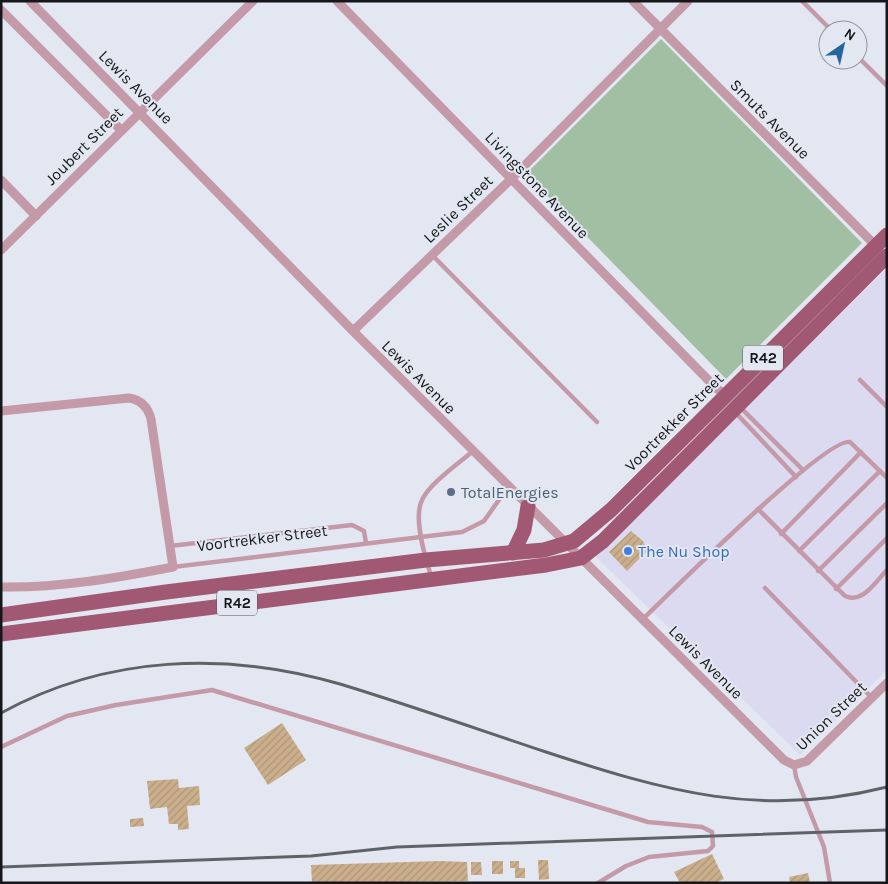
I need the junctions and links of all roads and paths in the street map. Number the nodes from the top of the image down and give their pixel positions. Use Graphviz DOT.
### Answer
graph roads {
  1 [pos="30,1"];
  2 [pos="253,1"];
  3 [pos="338,1"];
  4 [pos="633,1"];
  5 [pos="688,1"];
  6 [pos="802,1"];
  7 [pos="1,10"];
  8 [pos="821,20"];
  9 [pos="660,29"];
  10 [pos="868,67"];
  11 [pos="887,86"];
  12 [pos="140,112"];
  13 [pos="121,130"];
  14 [pos="1,180"];
  15 [pos="510,180"];
  16 [pos="36,216"];
  17 [pos="887,235"];
  18 [pos="1,250"];
  19 [pos="884,254"];
  20 [pos="432,255"];
  21 [pos="353,331"];
  22 [pos="860,380"];
  23 [pos="722,394"];
  24 [pos="887,407"];
  25 [pos="737,409"];
  26 [pos="1,411"];
  27 [pos="597,422"];
  28 [pos="472,451"];
  29 [pos="861,452"];
  30 [pos="803,470"];
  31 [pos="880,471"];
  32 [pos="796,477"];
  33 [pos="887,478"];
  34 [pos="508,487"];
  35 [pos="887,502"];
  36 [pos="528,506"];
  37 [pos="758,508"];
  38 [pos="781,534"];
  39 [pos="421,536"];
  40 [pos="887,538"];
  41 [pos="366,543"];
  42 [pos="567,544"];
  43 [pos="170,546"];
  44 [pos="799,551"];
  45 [pos="513,553"];
  46 [pos="580,558"];
  47 [pos="426,560"];
  48 [pos="173,567"];
  49 [pos="818,571"];
  50 [pos="887,571"];
  51 [pos="431,579"];
  52 [pos="1,587"];
  53 [pos="203,587"];
  54 [pos="765,588"];
  55 [pos="836,589"];
  56 [pos="205,608"];
  57 [pos="1,615"];
  58 [pos="642,619"];
  59 [pos="1,634"];
  60 [pos="887,683"];
  61 [pos="872,698"];
  62 [pos="1,747"];
  63 [pos="794,765"];
  64 [pos="598,883"];
  65 [pos="830,883"];
  1 -- 12 [label="street, Lewis Avenue"];
  2 -- 12 [label="street, Joubert Street"];
  3 -- 15 [label="street, Livingstone Avenue"];
  4 -- 9 [label="street, Smuts Avenue"];
  5 -- 9 [label="street, Leslie Street"];
  6 -- 8 [label="lane"];
  7 -- 13 [label="street"];
  9 -- 15 [label="street, Leslie Street"];
  9 -- 19 [label="street, Smuts Avenue"];
  10 -- 11 [label="lane"];
  12 -- 13 [label="street, Joubert Street"];
  12 -- 21 [label="street, Lewis Avenue"];
  13 -- 16 [label="street, Joubert Street"];
  14 -- 16 [label="street"];
  15 -- 20 [label="street, Leslie Street"];
  15 -- 23 [label="street, Livingstone Avenue"];
  16 -- 18 [label="street, Joubert Street"];
  17 -- 19 [label="main road, Voortrekker Street / R42"];
  19 -- 23 [label="main road, Voortrekker Street / R42"];
  19 -- 25 [label="main road, Voortrekker Street / R42"];
  20 -- 21 [label="street, Leslie Street"];
  20 -- 27 [label="lane"];
  21 -- 28 [label="street, Lewis Avenue"];
  22 -- 24 [label="lane"];
  23 -- 25 [label="lane, Livingstone Avenue"];
  23 -- 42 [label="main road, Voortrekker Street / R42"];
  25 -- 30 [label="lane, Livingstone Avenue"];
  25 -- 32 [label="lane, Livingstone Avenue"];
  25 -- 46 [label="main road, Voortrekker Street / R42"];
  26 -- 43 [label="street"];
  28 -- 34 [label="street, Lewis Avenue"];
  28 -- 39 [label="lane"];
  29 -- 30 [label="lane"];
  29 -- 31 [label="lane"];
  29 -- 38 [label="lane"];
  30 -- 32 [label="lane"];
  31 -- 33 [label="lane"];
  31 -- 44 [label="lane"];
  32 -- 37 [label="lane"];
  34 -- 36 [label="street, Lewis Avenue"];
  34 -- 39 [label="lane, Voortrekker Street"];
  35 -- 49 [label="lane"];
  36 -- 42 [label="street, Lewis Avenue"];
  36 -- 45 [label="main road"];
  37 -- 38 [label="lane"];
  37 -- 58 [label="lane"];
  38 -- 44 [label="lane"];
  39 -- 41 [label="lane, Voortrekker Street"];
  39 -- 47 [label="lane"];
  40 -- 55 [label="lane"];
  41 -- 43 [label="lane"];
  41 -- 48 [label="lane, Voortrekker Street"];
  42 -- 45 [label="main road, R42"];
  42 -- 46 [label="street, Lewis Avenue"];
  43 -- 48 [label="street"];
  44 -- 49 [label="lane"];
  45 -- 47 [label="main road, R42"];
  46 -- 51 [label="main road, R42"];
  46 -- 58 [label="street, Lewis Avenue"];
  47 -- 51 [label="lane"];
  47 -- 53 [label="main road, R42"];
  48 -- 52 [label="street, Voortrekker Street"];
  49 -- 55 [label="lane"];
  50 -- 55 [label="lane"];
  51 -- 56 [label="main road, R42"];
  53 -- 56 [label="main road"];
  53 -- 57 [label="main road, R42"];
  54 -- 61 [label="lane"];
  56 -- 59 [label="main road, R42"];
  58 -- 63 [label="street, Lewis Avenue"];
  60 -- 61 [label="street, Union Street"];
  61 -- 63 [label="street, Union Street"];
  62 -- 64 [label="lane"];
  63 -- 65 [label="lane"];
}
